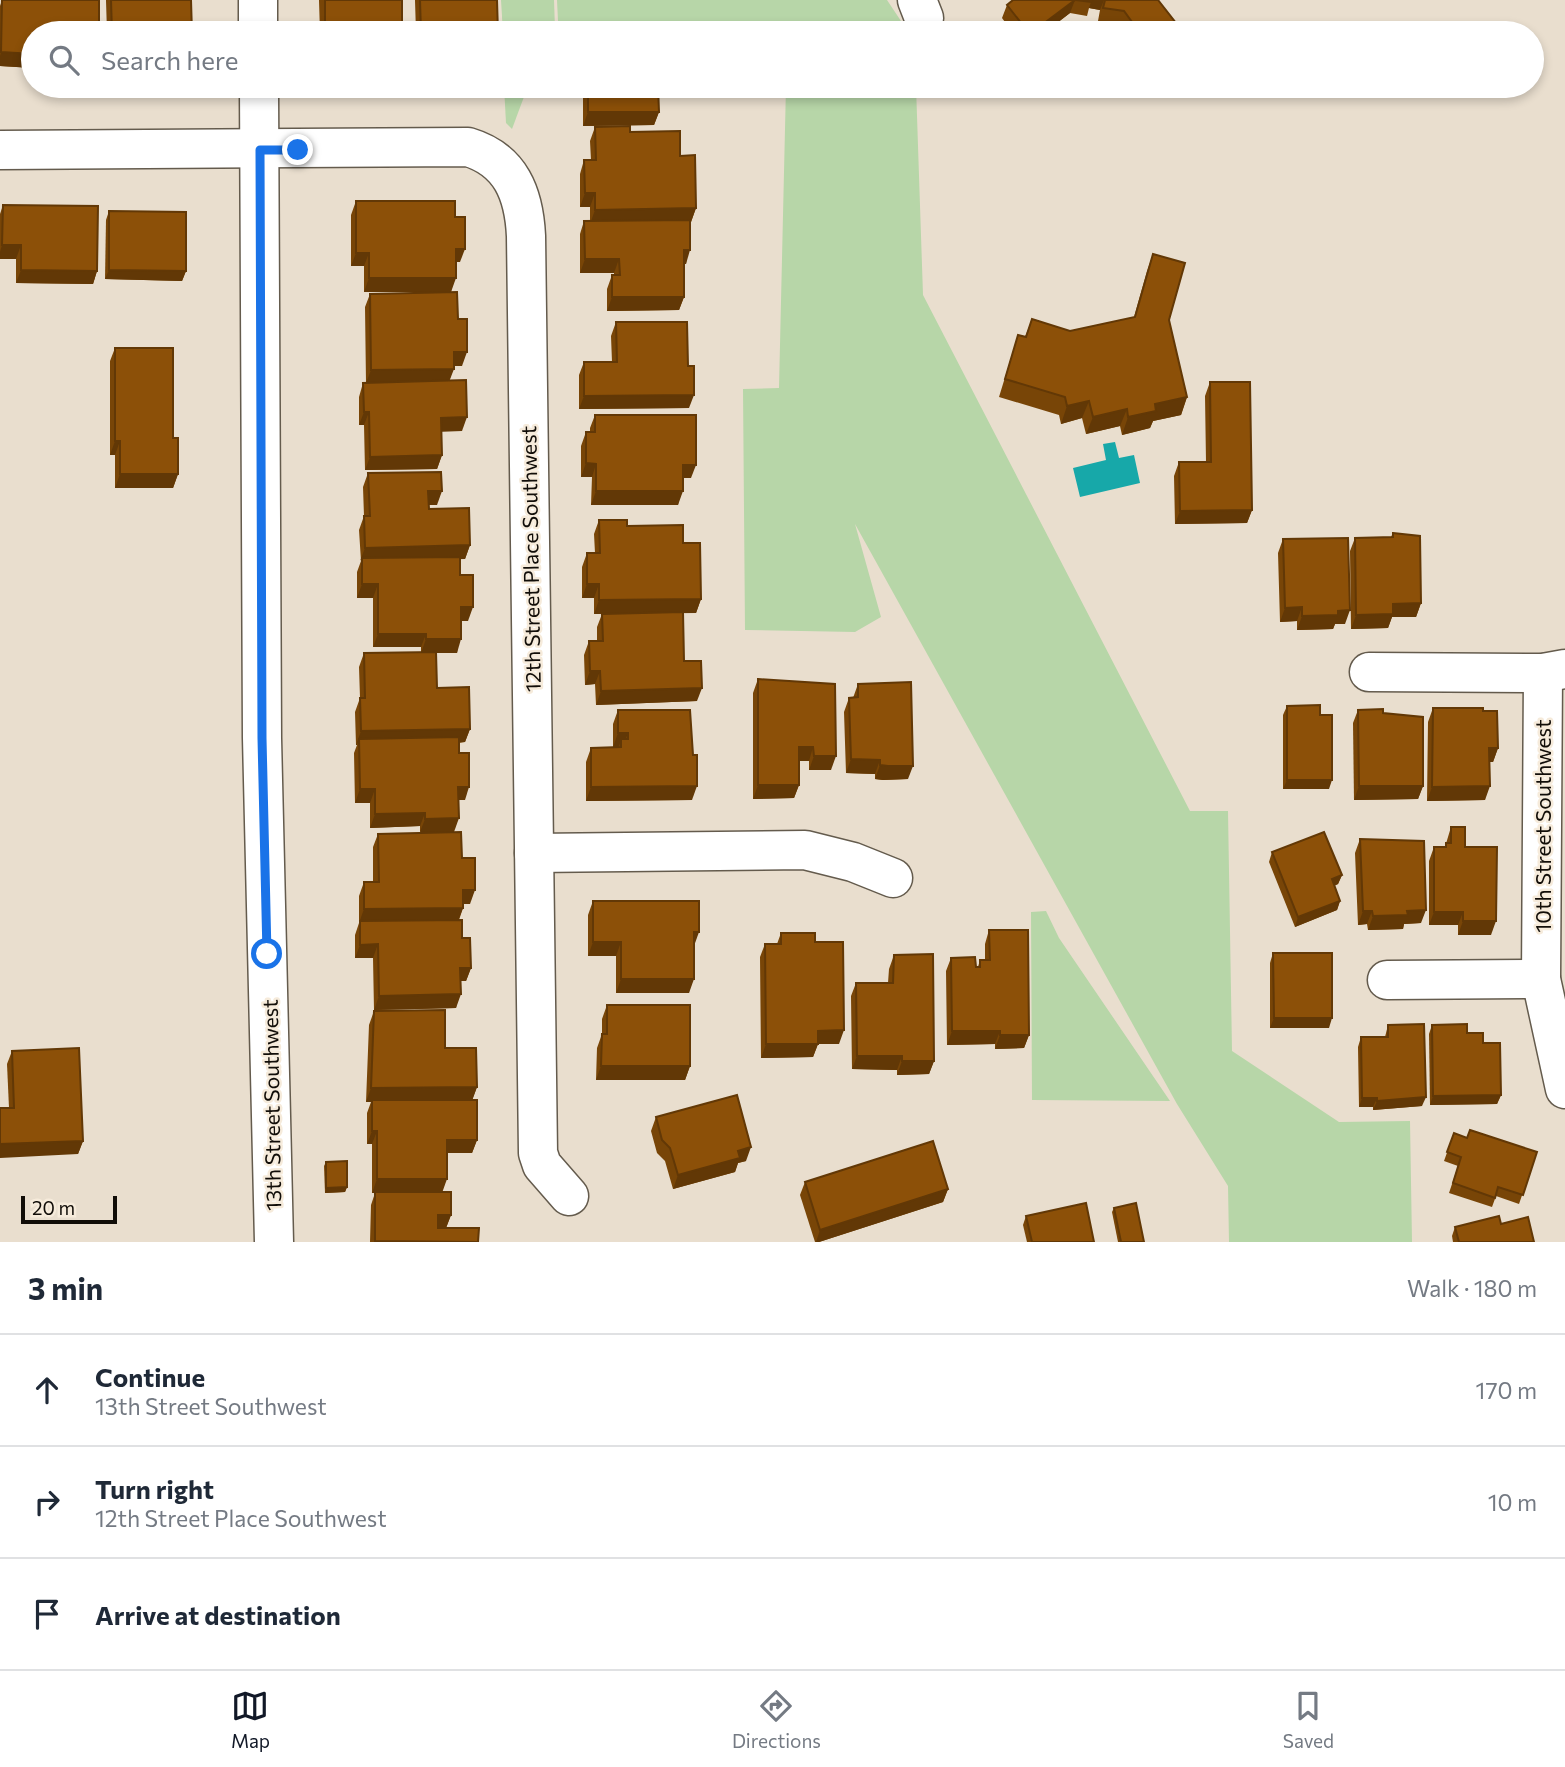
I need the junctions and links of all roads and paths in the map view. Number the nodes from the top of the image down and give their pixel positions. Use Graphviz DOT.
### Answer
graph roads {
  1 [pos="258,0"];
  2 [pos="258,21"];
  3 [pos="259,98"];
  4 [pos="0,150"];
  5 [pos="260,150"];
  6 [pos="1554,671"];
  7 [pos="1369,672"];
  8 [pos="534,853"];
  9 [pos="893,878"];
  10 [pos="1541,979"];
  11 [pos="1387,980"];
  12 [pos="1565,1089"];
  13 [pos="569,1196"];
  14 [pos="274,1242"];
  1 -- 2 [label="street"];
  3 -- 5 [label="street, 13th Street Southwest"];
  4 -- 5 [label="street, 12th Street Place Southwest"];
  5 -- 8 [label="street, 12th Street Place Southwest"];
  5 -- 14 [label="street, 13th Street Southwest"];
  6 -- 7 [label="street"];
  6 -- 10 [label="street, 10th Street Southwest"];
  8 -- 9 [label="street"];
  8 -- 13 [label="street, 12th Street Place Southwest"];
  10 -- 11 [label="street"];
  10 -- 12 [label="street, 10th Street Southwest"];
}
